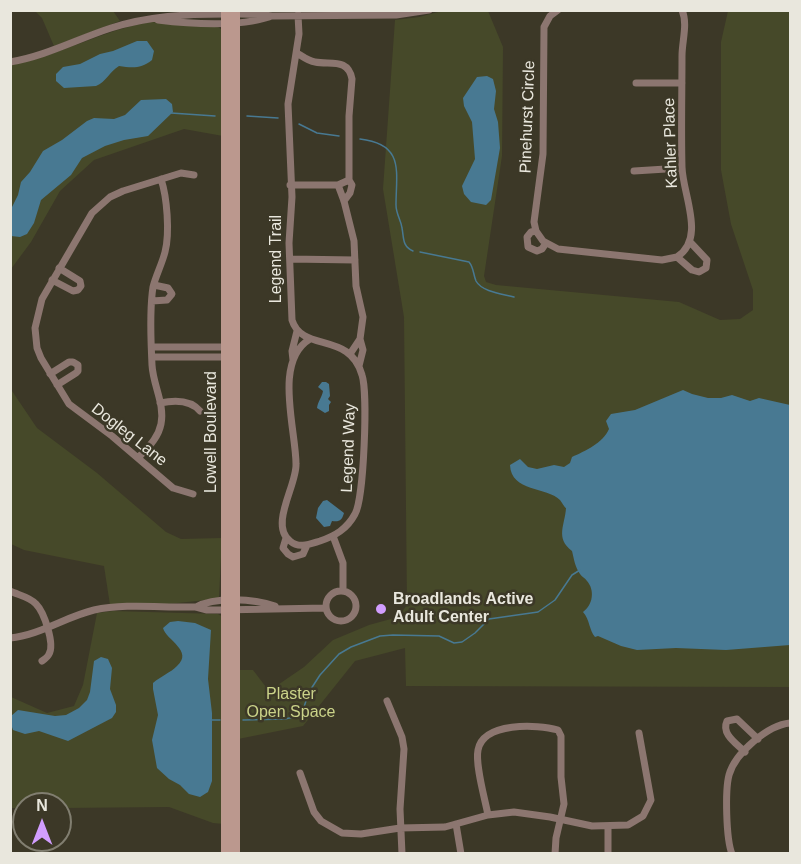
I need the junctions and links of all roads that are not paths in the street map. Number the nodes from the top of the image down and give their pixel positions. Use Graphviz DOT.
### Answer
graph roads {
  1 [pos="143,10"];
  2 [pos="429,10"];
  3 [pos="558,10"];
  4 [pos="682,10"];
  5 [pos="298,15"];
  6 [pos="149,16"];
  7 [pos="230,16"];
  8 [pos="297,53"];
  9 [pos="10,62"];
  10 [pos="636,83"];
  11 [pos="682,83"];
  12 [pos="682,168"];
  13 [pos="634,171"];
  14 [pos="194,175"];
  15 [pos="162,179"];
  16 [pos="350,180"];
  17 [pos="290,185"];
  18 [pos="338,186"];
  19 [pos="344,201"];
  20 [pos="536,231"];
  21 [pos="546,243"];
  22 [pos="691,243"];
  23 [pos="677,257"];
  24 [pos="290,259"];
  25 [pos="355,260"];
  26 [pos="59,268"];
  27 [pos="52,280"];
  28 [pos="154,285"];
  29 [pos="152,301"];
  30 [pos="297,331"];
  31 [pos="310,339"];
  32 [pos="360,339"];
  33 [pos="153,347"];
  34 [pos="231,352"];
  35 [pos="350,354"];
  36 [pos="153,357"];
  37 [pos="293,360"];
  38 [pos="359,366"];
  39 [pos="50,374"];
  40 [pos="57,385"];
  41 [pos="160,403"];
  42 [pos="200,411"];
  43 [pos="138,458"];
  44 [pos="193,494"];
  45 [pos="333,536"];
  46 [pos="286,538"];
  47 [pos="307,545"];
  48 [pos="10,591"];
  49 [pos="344,591"];
  50 [pos="231,605"];
  51 [pos="326,608"];
  52 [pos="47,628"];
  53 [pos="10,638"];
  54 [pos="42,661"];
  55 [pos="387,701"];
  56 [pos="790,723"];
  57 [pos="639,733"];
  58 [pos="758,739"];
  59 [pos="745,752"];
  60 [pos="300,773"];
  61 [pos="488,815"];
  62 [pos="560,820"];
  63 [pos="456,824"];
  64 [pos="608,826"];
  65 [pos="400,828"];
  66 [pos="226,854"];
  67 [pos="235,854"];
  68 [pos="402,854"];
  69 [pos="461,854"];
  70 [pos="555,854"];
  71 [pos="608,854"];
  72 [pos="732,854"];
  1 -- 6 [label="street"];
  2 -- 5 [label="street"];
  3 -- 20 [label="street, Pinehurst Circle"];
  4 -- 11 [label="street, Kahler Place"];
  5 -- 7 [label="street"];
  5 -- 8 [label="street, Legend Trail"];
  6 -- 7 [label="street"];
  6 -- 9 [label="street"];
  7 -- 34 [label="main road, Lowell Boulevard"];
  8 -- 16 [label="street, Legend Way"];
  8 -- 17 [label="street, Legend Trail"];
  10 -- 11 [label="street"];
  11 -- 12 [label="street, Kahler Place"];
  12 -- 13 [label="street"];
  12 -- 22 [label="street, Kahler Place"];
  14 -- 15 [label="street, Dogleg Lane"];
  15 -- 26 [label="street, Dogleg Lane"];
  15 -- 28 [label="street"];
  16 -- 18 [label="street"];
  16 -- 19 [label="street, Legend Way"];
  17 -- 18 [label="street"];
  17 -- 24 [label="street, Legend Trail"];
  18 -- 19 [label="street, Legend Way"];
  19 -- 25 [label="street, Legend Way"];
  20 -- 21 [label="street"];
  20 -- 21 [label="street, Pinehurst Circle"];
  21 -- 23 [label="street, Pinehurst Circle"];
  22 -- 23 [label="street"];
  22 -- 23 [label="street"];
  24 -- 25 [label="street"];
  24 -- 30 [label="street, Legend Trail"];
  25 -- 32 [label="street, Legend Way"];
  26 -- 27 [label="street, Dogleg Lane"];
  26 -- 27 [label="street"];
  27 -- 39 [label="street, Dogleg Lane"];
  28 -- 29 [label="street"];
  28 -- 29 [label="street"];
  29 -- 33 [label="street"];
  30 -- 31 [label="street"];
  30 -- 37 [label="street, Legend Trail"];
  31 -- 35 [label="street, Legend Way"];
  31 -- 37 [label="street"];
  32 -- 35 [label="street"];
  32 -- 38 [label="street, Legend Way"];
  33 -- 34 [label="street"];
  33 -- 36 [label="street"];
  34 -- 36 [label="street"];
  34 -- 50 [label="main road, Lowell Boulevard"];
  35 -- 38 [label="street, Legend Way"];
  36 -- 41 [label="street"];
  37 -- 46 [label="street, Legend Trail"];
  38 -- 45 [label="street, Legend Way"];
  39 -- 40 [label="street, Dogleg Lane"];
  39 -- 40 [label="street"];
  40 -- 43 [label="street, Dogleg Lane"];
  41 -- 42 [label="street"];
  41 -- 43 [label="street"];
  43 -- 44 [label="street, Dogleg Lane"];
  45 -- 47 [label="street"];
  45 -- 49 [label="street"];
  46 -- 47 [label="street"];
  46 -- 47 [label="street"];
  48 -- 52 [label="street"];
  49 -- 51 [label="street"];
  49 -- 51 [label="street"];
  50 -- 51 [label="street"];
  50 -- 52 [label="street"];
  50 -- 66 [label="main road, Lowell Boulevard"];
  50 -- 67 [label="main road, Lowell Boulevard"];
  52 -- 53 [label="street"];
  52 -- 54 [label="street"];
  55 -- 65 [label="street"];
  56 -- 58 [label="street"];
  57 -- 64 [label="street"];
  58 -- 59 [label="street"];
  58 -- 59 [label="street"];
  59 -- 72 [label="street"];
  60 -- 65 [label="street"];
  61 -- 62 [label="street"];
  61 -- 62 [label="street"];
  61 -- 63 [label="street"];
  62 -- 64 [label="street"];
  62 -- 70 [label="street"];
  63 -- 65 [label="street"];
  63 -- 69 [label="street"];
  64 -- 71 [label="street"];
  65 -- 68 [label="street"];
}
